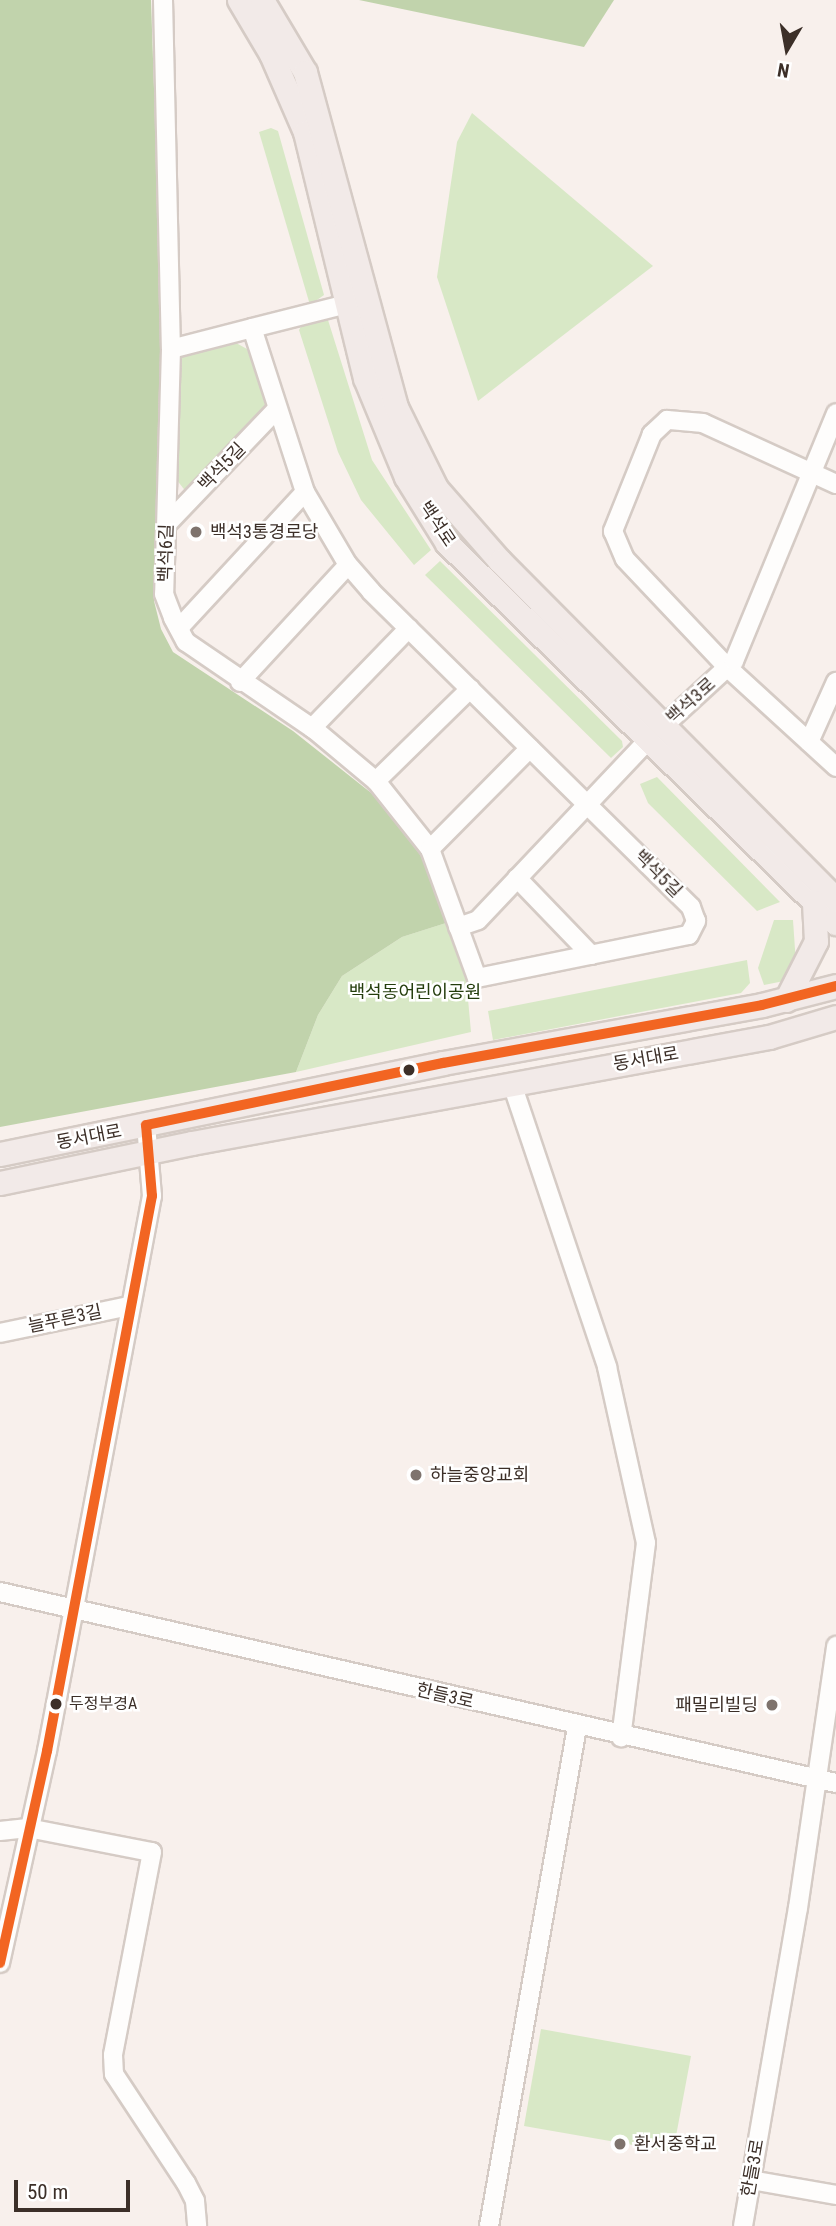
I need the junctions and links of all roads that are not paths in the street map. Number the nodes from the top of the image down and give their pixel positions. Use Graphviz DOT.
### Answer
graph roads {
  1 [pos="163,0"];
  2 [pos="239,0"];
  3 [pos="262,0"];
  4 [pos="347,304"];
  5 [pos="252,328"];
  6 [pos="171,349"];
  7 [pos="276,410"];
  8 [pos="836,413"];
  9 [pos="812,472"];
  10 [pos="836,484"];
  11 [pos="305,492"];
  12 [pos="167,524"];
  13 [pos="348,565"];
  14 [pos="178,628"];
  15 [pos="409,628"];
  16 [pos="727,667"];
  17 [pos="240,682"];
  18 [pos="836,682"];
  19 [pos="470,689"];
  20 [pos="664,725"];
  21 [pos="312,728"];
  22 [pos="647,741"];
  23 [pos="808,742"];
  24 [pos="530,748"];
  25 [pos="836,767"];
  26 [pos="376,781"];
  27 [pos="586,804"];
  28 [pos="430,849"];
  29 [pos="517,878"];
  30 [pos="825,900"];
  31 [pos="836,923"];
  32 [pos="458,927"];
  33 [pos="591,955"];
  34 [pos="477,978"];
  35 [pos="836,986"];
  36 [pos="786,1000"];
  37 [pos="836,1017"];
  38 [pos="512,1084"];
  39 [pos="146,1125"];
  40 [pos="149,1153"];
  41 [pos="0,1154"];
  42 [pos="0,1183"];
  43 [pos="129,1306"];
  44 [pos="0,1332"];
  45 [pos="0,1592"];
  46 [pos="74,1609"];
  47 [pos="836,1646"];
  48 [pos="577,1727"];
  49 [pos="621,1737"];
  50 [pos="817,1779"];
  51 [pos="836,1783"];
  52 [pos="28,1828"];
  53 [pos="0,1831"];
  54 [pos="0,1963"];
  55 [pos="751,2180"];
  56 [pos="836,2195"];
  57 [pos="197,2226"];
  58 [pos="489,2226"];
  59 [pos="743,2226"];
  1 -- 6 [label="street, 백석6길"];
  2 -- 4 [label="main road, 백석로"];
  3 -- 20 [label="main road, 백석로"];
  4 -- 5 [label="street"];
  4 -- 22 [label="main road, 백석로"];
  5 -- 6 [label="street"];
  5 -- 7 [label="street, 백석5길"];
  6 -- 12 [label="street, 백석6길"];
  7 -- 11 [label="street, 백석5길"];
  7 -- 12 [label="street, 백석5길"];
  8 -- 9 [label="street, 백석3로"];
  9 -- 10 [label="street"];
  9 -- 16 [label="street, 백석3로"];
  9 -- 16 [label="street"];
  11 -- 13 [label="street, 백석5길"];
  11 -- 14 [label="street"];
  12 -- 14 [label="street, 백석6길"];
  13 -- 15 [label="street, 백석5길"];
  13 -- 17 [label="street"];
  14 -- 17 [label="street, 백석6길"];
  15 -- 19 [label="street, 백석5길"];
  15 -- 21 [label="street"];
  16 -- 20 [label="street, 백석3로"];
  16 -- 23 [label="street"];
  17 -- 21 [label="street, 백석6길"];
  18 -- 23 [label="street"];
  19 -- 24 [label="street, 백석5길"];
  19 -- 26 [label="street"];
  20 -- 22 [label="street, 백석3로"];
  20 -- 30 [label="main road, 백석로"];
  21 -- 26 [label="street, 백석6길"];
  22 -- 27 [label="street, 백석3로"];
  22 -- 30 [label="main road, 백석로"];
  23 -- 25 [label="street"];
  24 -- 27 [label="street, 백석5길"];
  24 -- 28 [label="street"];
  26 -- 28 [label="street, 백석6길"];
  27 -- 29 [label="street, 백석3로"];
  27 -- 33 [label="street, 백석5길"];
  28 -- 32 [label="street, 백석6길"];
  29 -- 32 [label="street, 백석3로"];
  29 -- 33 [label="street"];
  30 -- 31 [label="main road, 백석로"];
  30 -- 36 [label="main road"];
  32 -- 34 [label="street, 백석6길"];
  33 -- 34 [label="street, 백석5길"];
  35 -- 36 [label="main road, 동서대로"];
  36 -- 39 [label="main road, 동서대로"];
  37 -- 38 [label="main road, 동서대로"];
  38 -- 40 [label="main road, 동서대로"];
  38 -- 49 [label="street"];
  39 -- 40 [label="street"];
  39 -- 41 [label="main road, 동서대로"];
  40 -- 42 [label="main road, 동서대로"];
  40 -- 43 [label="street"];
  43 -- 44 [label="street, 늘푸른3길"];
  43 -- 46 [label="street"];
  45 -- 46 [label="street, 한들3로"];
  46 -- 48 [label="street, 한들3로"];
  46 -- 52 [label="street"];
  47 -- 50 [label="street, 한들3로"];
  48 -- 49 [label="street, 한들3로"];
  48 -- 58 [label="street"];
  49 -- 50 [label="street, 한들3로"];
  50 -- 51 [label="street, 한들3로"];
  50 -- 55 [label="street, 한들3로"];
  52 -- 53 [label="street"];
  52 -- 54 [label="street"];
  52 -- 57 [label="street"];
  55 -- 56 [label="street"];
  55 -- 59 [label="street, 한들3로"];
}
